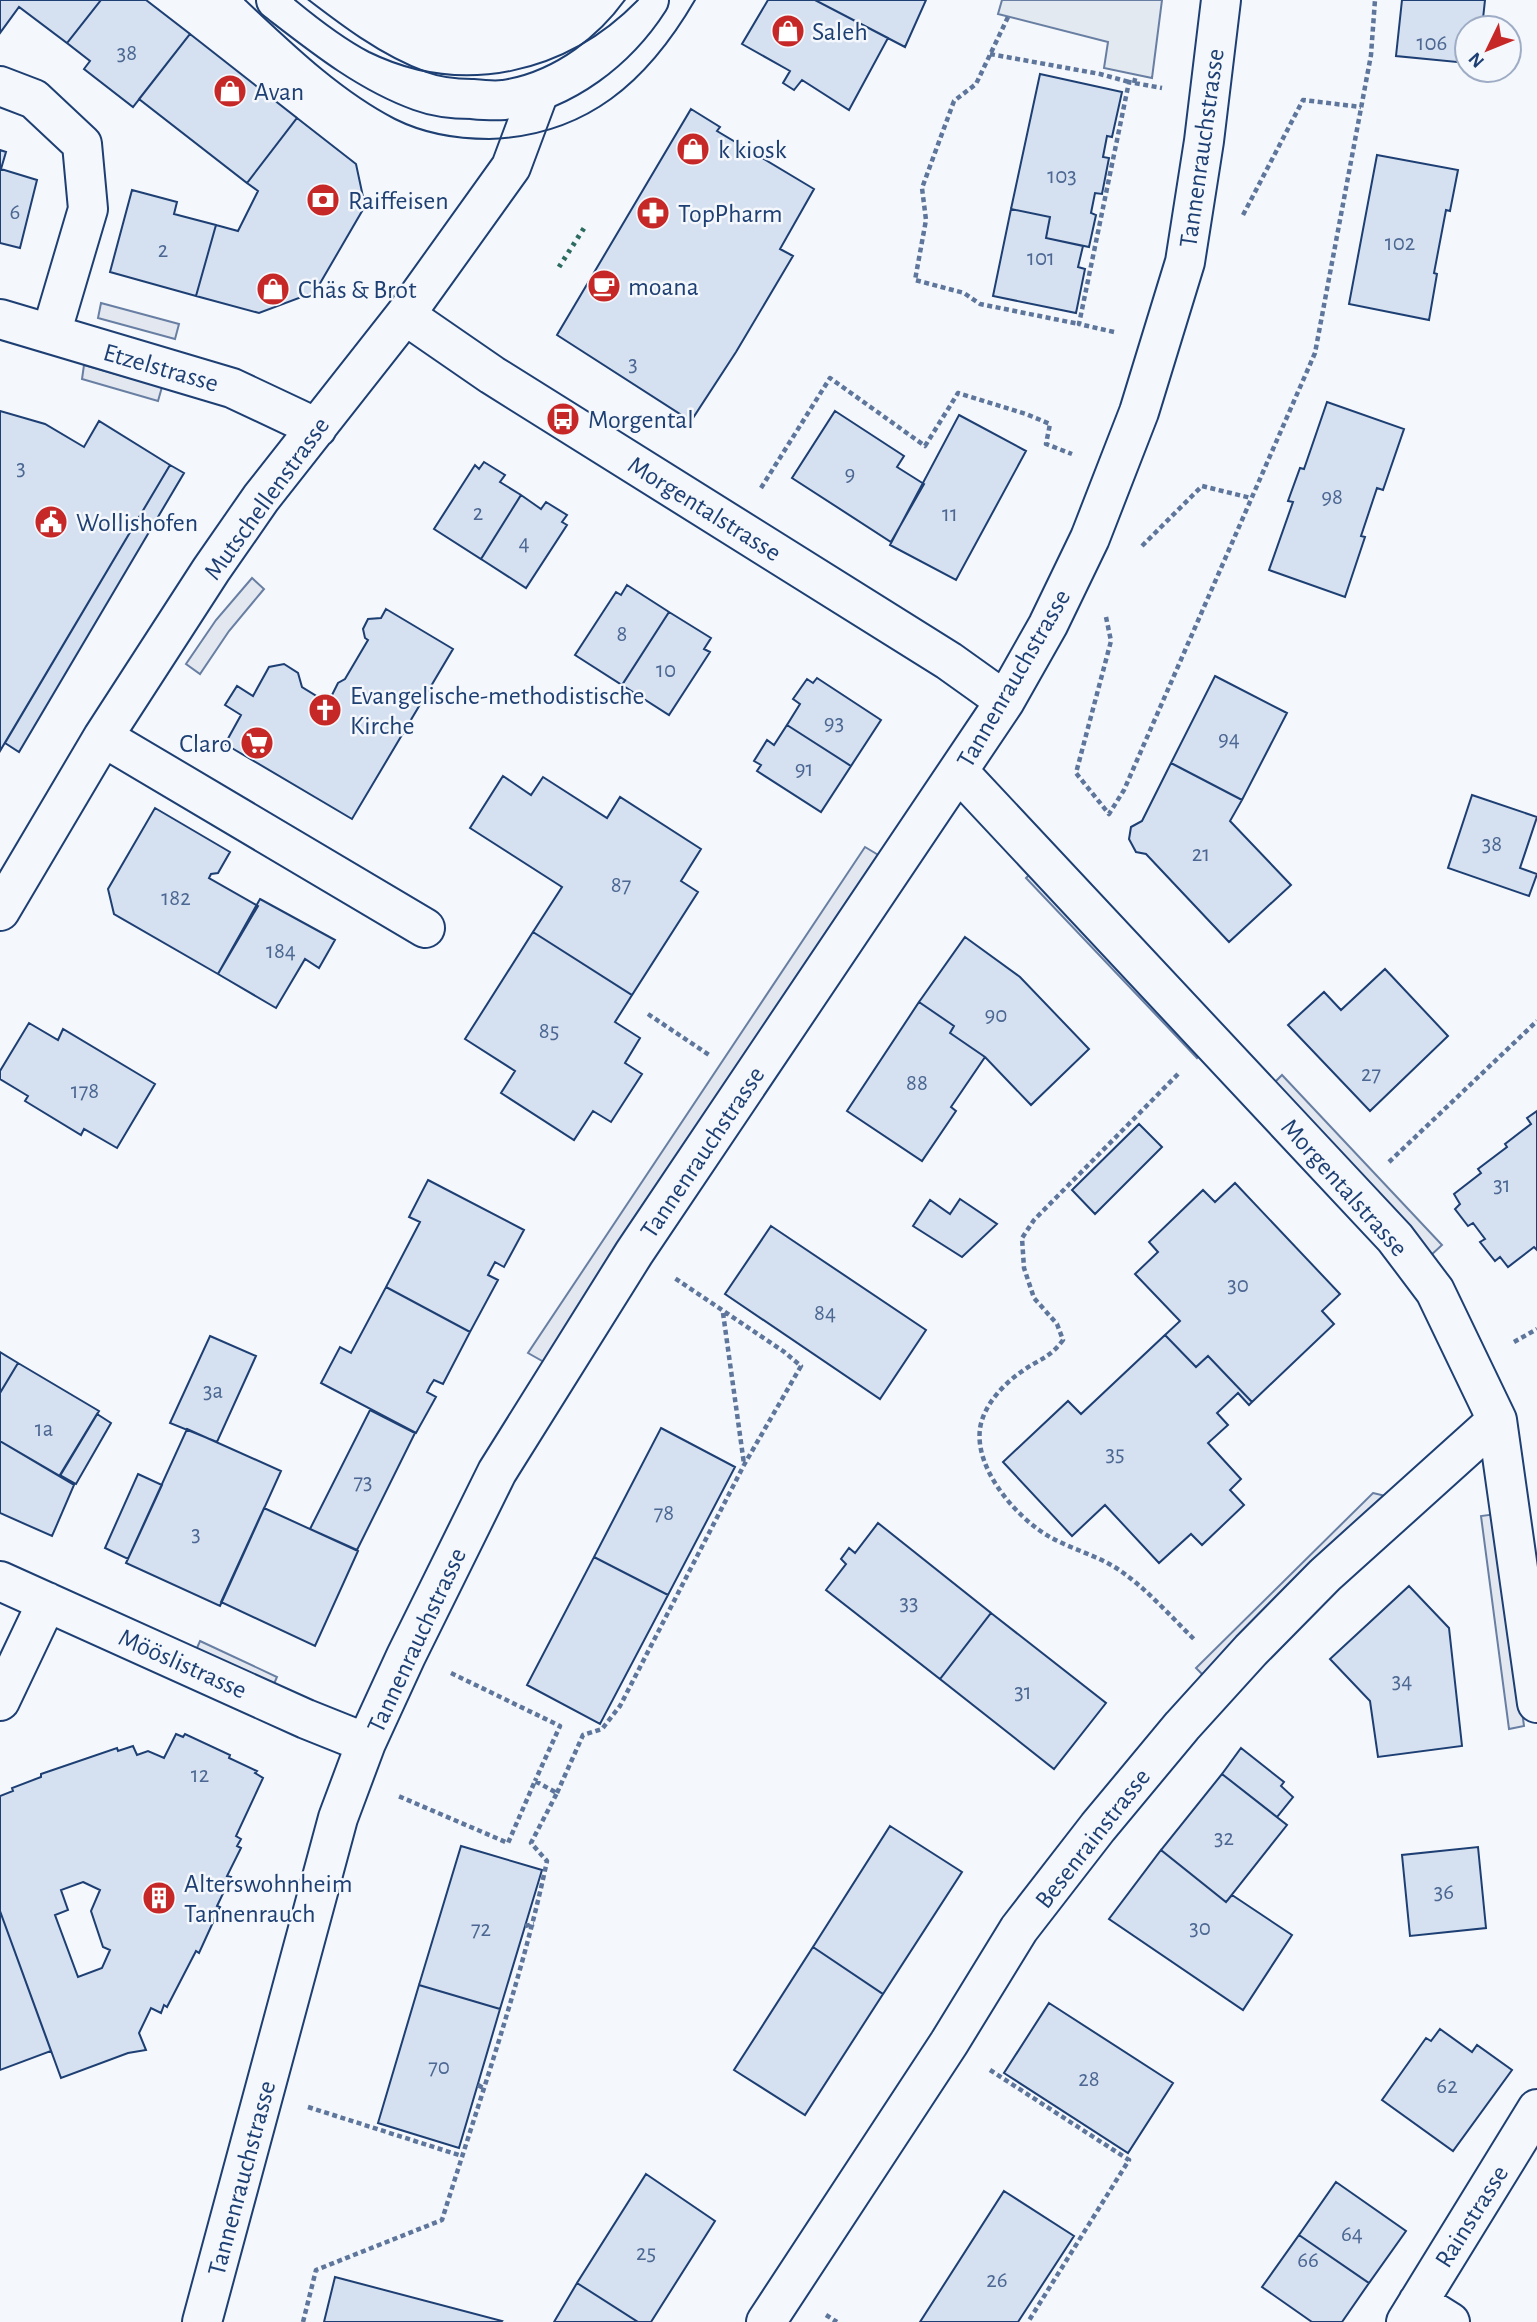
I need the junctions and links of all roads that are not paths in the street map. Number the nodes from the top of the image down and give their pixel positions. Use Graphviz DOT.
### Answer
graph roads {
  1 [pos="276,0"];
  2 [pos="649,0"];
  3 [pos="1220,0"];
  4 [pos="0,86"];
  5 [pos="539,92"];
  6 [pos="405,315"];
  7 [pos="0,319"];
  8 [pos="51,334"];
  9 [pos="317,428"];
  10 [pos="1005,701"];
  11 [pos="103,737"];
  12 [pos="958,771"];
  13 [pos="0,911"];
  14 [pos="425,928"];
  15 [pos="1497,1420"];
  16 [pos="0,1581"];
  17 [pos="47,1602"];
  18 [pos="0,1701"];
  19 [pos="1537,1703"];
  20 [pos="366,1743"];
  21 [pos="1537,2109"];
  22 [pos="1412,2312"];
  23 [pos="202,2322"];
  24 [pos="766,2322"];
  25 [pos="1450,2322"];
  1 -- 5 [label="street"];
  2 -- 5 [label="street"];
  3 -- 10 [label="street, Tannenrauchstrasse"];
  4 -- 8 [label="street"];
  5 -- 6 [label="street, Mutschellenstrasse"];
  6 -- 9 [label="street, Mutschellenstrasse"];
  6 -- 10 [label="street, Morgentalstrasse"];
  7 -- 8 [label="street, Etzelstrasse"];
  8 -- 9 [label="street, Etzelstrasse"];
  9 -- 11 [label="street, Mutschellenstrasse"];
  10 -- 12 [label="street, Tannenrauchstrasse"];
  11 -- 13 [label="street, Mutschellenstrasse"];
  11 -- 14 [label="street"];
  12 -- 15 [label="street, Morgentalstrasse"];
  12 -- 20 [label="street, Tannenrauchstrasse"];
  15 -- 19 [label="street, Morgentalstrasse"];
  15 -- 24 [label="street, Besenrainstrasse"];
  16 -- 17 [label="street, Mööslistrasse"];
  17 -- 18 [label="street"];
  17 -- 20 [label="street, Mööslistrasse"];
  20 -- 23 [label="street, Tannenrauchstrasse"];
  21 -- 22 [label="street, Rainstrasse"];
  22 -- 25 [label="street"];
}
